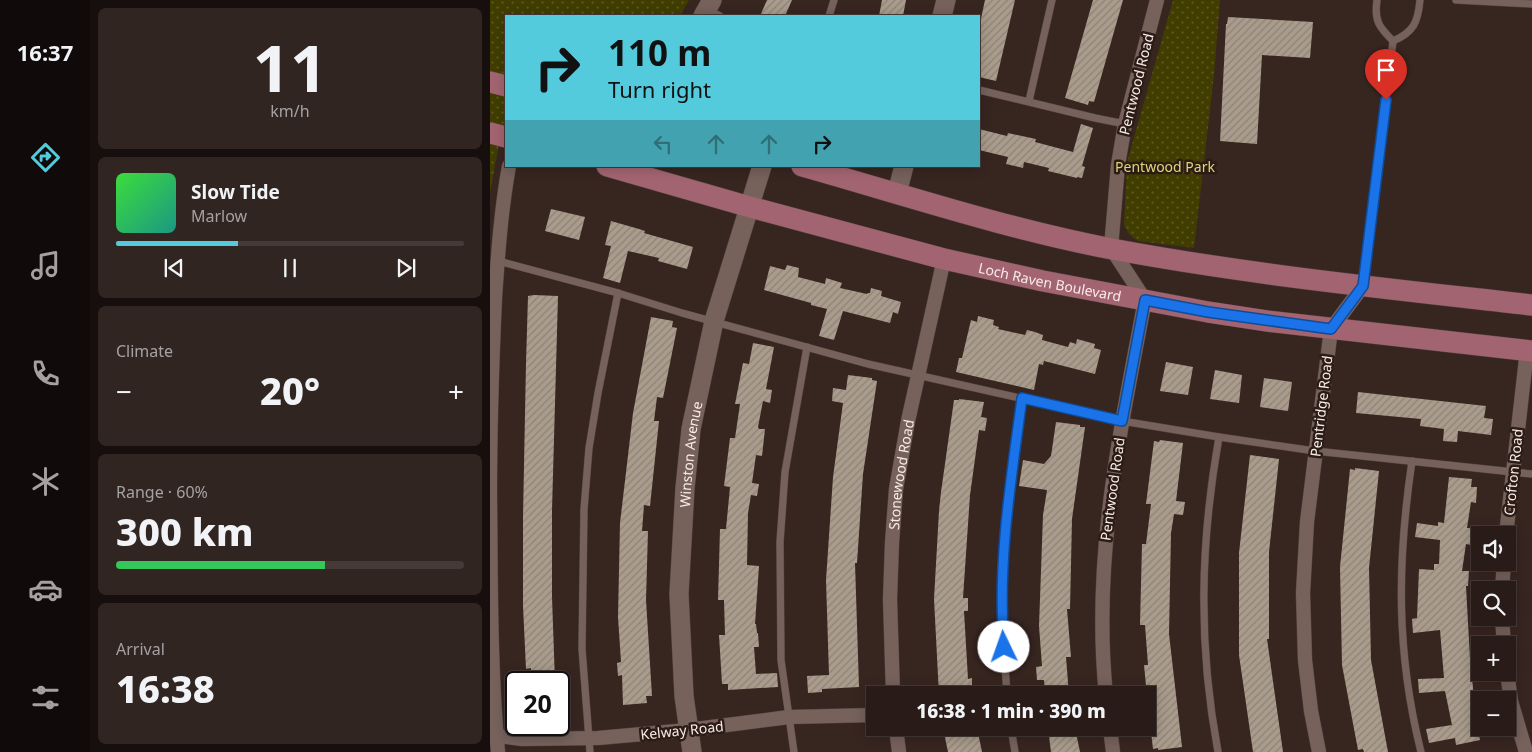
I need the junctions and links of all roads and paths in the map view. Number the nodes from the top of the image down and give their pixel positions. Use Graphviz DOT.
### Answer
graph roads {
  1 [pos="834,0"];
  2 [pos="946,0"];
  3 [pos="1052,0"];
  4 [pos="1157,0"];
  5 [pos="1377,0"];
  6 [pos="1420,0"];
  7 [pos="1456,0"];
  8 [pos="1532,4"];
  9 [pos="829,15"];
  10 [pos="942,15"];
  11 [pos="1393,41"];
  12 [pos="490,82"];
  13 [pos="505,86"];
  14 [pos="980,90"];
  15 [pos="1029,102"];
  16 [pos="1125,124"];
  17 [pos="490,134"];
  18 [pos="505,138"];
  19 [pos="508,167"];
  20 [pos="610,167"];
  21 [pos="762,167"];
  22 [pos="805,167"];
  23 [pos="904,167"];
  24 [pos="896,193"];
  25 [pos="750,207"];
  26 [pos="1111,248"];
  27 [pos="944,259"];
  28 [pos="498,261"];
  29 [pos="1363,286"];
  30 [pos="618,293"];
  31 [pos="1145,300"];
  32 [pos="1532,306"];
  33 [pos="714,321"];
  34 [pos="1331,329"];
  35 [pos="807,346"];
  36 [pos="1529,351"];
  37 [pos="919,375"];
  38 [pos="1022,398"];
  39 [pos="1122,421"];
  40 [pos="1219,437"];
  41 [pos="1315,451"];
  42 [pos="1412,461"];
  43 [pos="1513,472"];
  44 [pos="1532,474"];
  45 [pos="1507,526"];
  46 [pos="1509,681"];
  47 [pos="893,686"];
  48 [pos="1006,686"];
  49 [pos="1106,686"];
  50 [pos="866,715"];
  51 [pos="788,717"];
  52 [pos="688,730"];
  53 [pos="493,735"];
  54 [pos="897,736"];
  55 [pos="1013,736"];
  56 [pos="1111,736"];
  57 [pos="589,745"];
  58 [pos="498,752"];
  59 [pos="692,752"];
  60 [pos="794,752"];
  61 [pos="899,752"];
  62 [pos="1015,752"];
  63 [pos="1113,752"];
  64 [pos="1218,752"];
  65 [pos="1318,752"];
  66 [pos="1421,752"];
  67 [pos="1526,752"];
  1 -- 9 [label="lane"];
  2 -- 10 [label="street"];
  3 -- 15 [label="lane"];
  4 -- 16 [label="street, Pentwood Road"];
  5 -- 11 [label="lane"];
  6 -- 11 [label="lane"];
  7 -- 8 [label="lane"];
  11 -- 29 [label="lane, Pentridge Road"];
  12 -- 13 [label="main road"];
  14 -- 15 [label="lane"];
  15 -- 16 [label="lane"];
  16 -- 26 [label="street, Pentwood Road"];
  17 -- 18 [label="main road"];
  19 -- 28 [label="street"];
  20 -- 25 [label="main road, Loch Raven Boulevard"];
  21 -- 25 [label="street, Winston Avenue"];
  22 -- 24 [label="main road"];
  23 -- 24 [label="street"];
  24 -- 26 [label="main road"];
  25 -- 27 [label="main road, Loch Raven Boulevard"];
  25 -- 33 [label="street, Winston Avenue"];
  26 -- 29 [label="main road"];
  26 -- 31 [label="street"];
  27 -- 31 [label="main road, Loch Raven Boulevard"];
  27 -- 37 [label="street, Stonewood Road"];
  28 -- 30 [label="lane"];
  28 -- 53 [label="street"];
  29 -- 32 [label="main road"];
  29 -- 34 [label="street, Pentridge Road"];
  30 -- 33 [label="lane"];
  30 -- 57 [label="lane"];
  31 -- 34 [label="main road, Loch Raven Boulevard"];
  31 -- 39 [label="street, Pentwood Road"];
  33 -- 35 [label="lane"];
  33 -- 52 [label="street, Winston Avenue"];
  34 -- 36 [label="main road, Loch Raven Boulevard"];
  34 -- 41 [label="street, Pentridge Road"];
  35 -- 37 [label="lane"];
  35 -- 51 [label="lane"];
  36 -- 43 [label="street, Crofton Road"];
  37 -- 38 [label="lane"];
  37 -- 47 [label="street, Stonewood Road"];
  38 -- 39 [label="lane"];
  38 -- 48 [label="lane"];
  39 -- 40 [label="lane"];
  39 -- 49 [label="street, Pentwood Road"];
  40 -- 41 [label="lane"];
  40 -- 64 [label="lane"];
  41 -- 42 [label="lane"];
  41 -- 65 [label="street, Pentridge Road"];
  42 -- 43 [label="lane"];
  42 -- 66 [label="lane"];
  43 -- 44 [label="lane"];
  43 -- 45 [label="street, Crofton Road"];
  46 -- 67 [label="street"];
  50 -- 51 [label="street, Kelway Road"];
  51 -- 52 [label="street, Kelway Road"];
  51 -- 60 [label="lane"];
  52 -- 57 [label="street, Kelway Road"];
  52 -- 59 [label="street, Winston Avenue"];
  53 -- 57 [label="street, Kelway Road"];
  53 -- 58 [label="street"];
  54 -- 61 [label="street"];
  55 -- 62 [label="lane"];
  56 -- 63 [label="street"];
}
